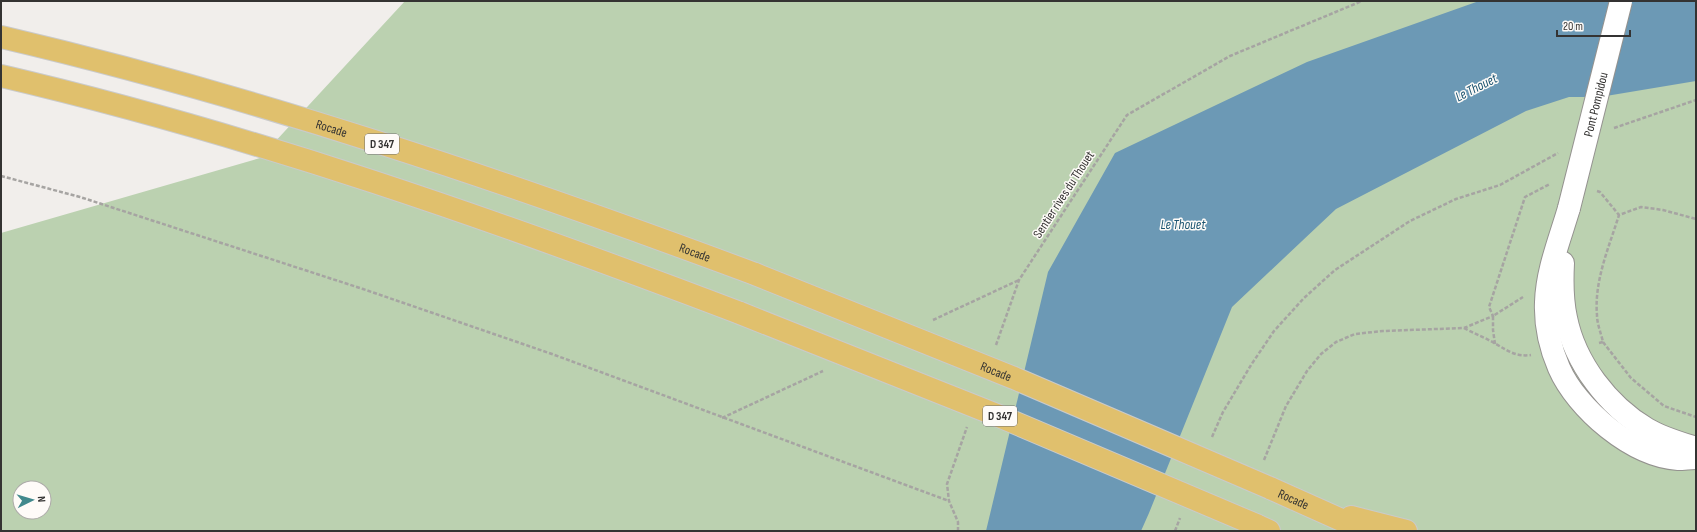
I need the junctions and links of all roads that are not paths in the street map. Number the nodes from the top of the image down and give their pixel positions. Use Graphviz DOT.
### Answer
graph roads {
  1 [pos="1620,1"];
  2 [pos="1,37"];
  3 [pos="1,76"];
  4 [pos="1567,216"];
  5 [pos="1696,448"];
  6 [pos="1696,458"];
  7 [pos="1317,508"];
  8 [pos="1263,528"];
  9 [pos="1366,531"];
  10 [pos="1406,531"];
  1 -- 4 [label="main road, Pont Pompidou, bridge"];
  2 -- 7 [label="highway, Rocade / D 347, bridge"];
  3 -- 8 [label="highway, D 347, bridge"];
  4 -- 5 [label="main road"];
  4 -- 6 [label="main road"];
  7 -- 9 [label="highway, Rocade / D 347"];
  7 -- 10 [label="highway"];
}
